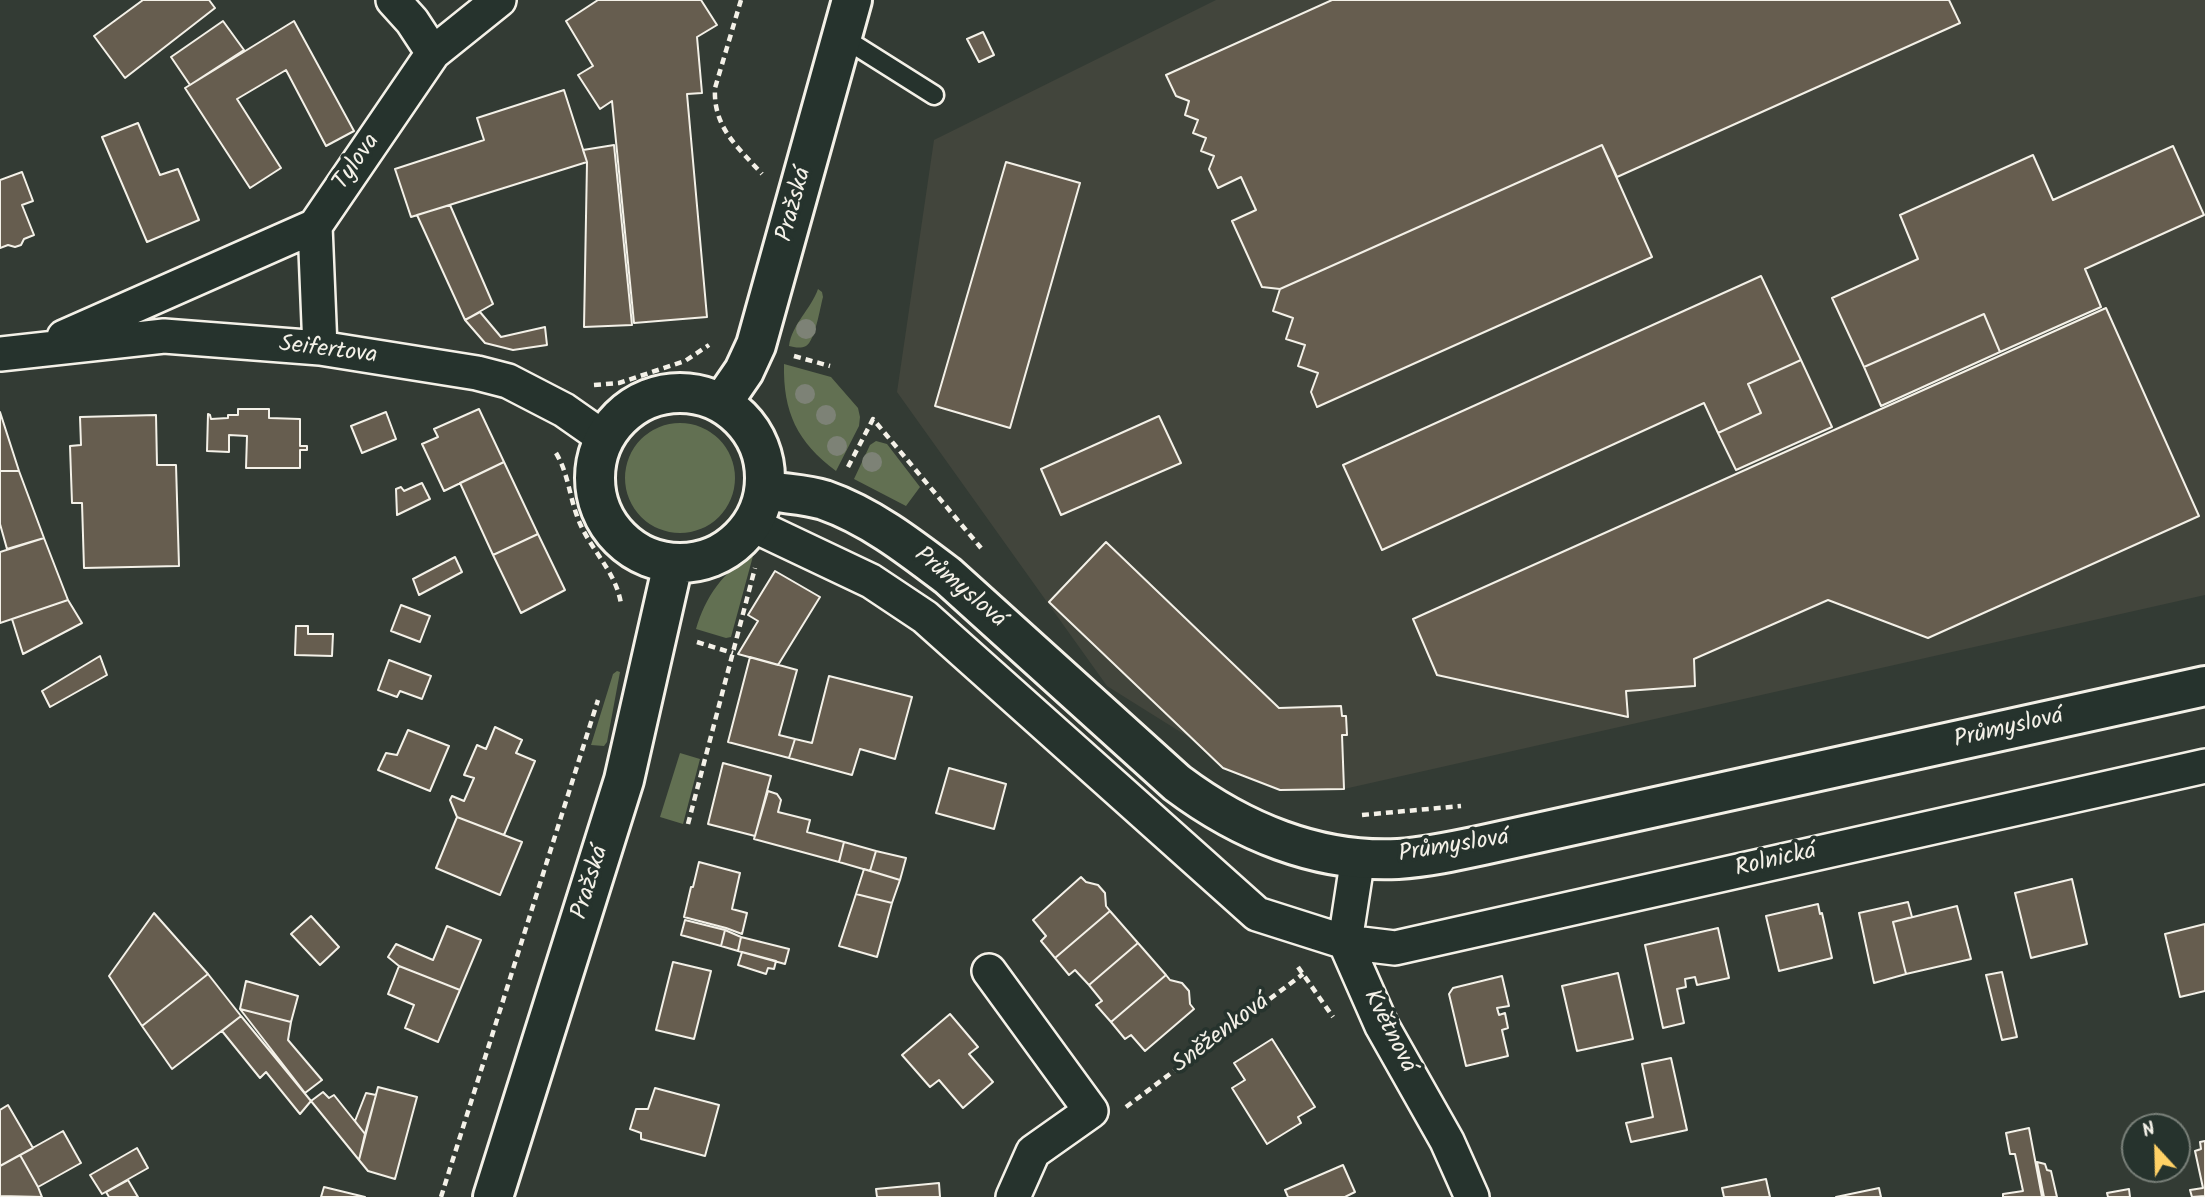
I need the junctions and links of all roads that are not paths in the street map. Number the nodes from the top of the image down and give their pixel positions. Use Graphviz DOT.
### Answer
graph roads {
  1 [pos="393,0"];
  2 [pos="499,0"];
  3 [pos="852,0"];
  4 [pos="842,37"];
  5 [pos="433,53"];
  6 [pos="934,95"];
  7 [pos="315,226"];
  8 [pos="320,348"];
  9 [pos="35,350"];
  10 [pos="0,354"];
  11 [pos="722,404"];
  12 [pos="604,438"];
  13 [pos="765,489"];
  14 [pos="753,525"];
  15 [pos="673,564"];
  16 [pos="2205,686"];
  17 [pos="2205,766"];
  18 [pos="1358,857"];
  19 [pos="1345,942"];
  20 [pos="989,971"];
  21 [pos="493,1197"];
  22 [pos="1013,1197"];
  23 [pos="1472,1197"];
  1 -- 5 [label="street"];
  2 -- 5 [label="street, Tylova"];
  3 -- 4 [label="main road, Pražská"];
  4 -- 6 [label="lane"];
  4 -- 11 [label="main road, Pražská"];
  5 -- 7 [label="street, Tylova"];
  7 -- 8 [label="street"];
  7 -- 9 [label="street, Seifertova"];
  8 -- 9 [label="street, Seifertova"];
  8 -- 12 [label="street, Seifertova"];
  9 -- 10 [label="street, Seifertova"];
  11 -- 12 [label="main road"];
  11 -- 13 [label="main road"];
  12 -- 15 [label="main road"];
  13 -- 14 [label="main road"];
  13 -- 18 [label="main road, Průmyslová"];
  14 -- 15 [label="main road"];
  14 -- 19 [label="street, Rolnická"];
  15 -- 21 [label="main road, Pražská"];
  16 -- 18 [label="main road, Průmyslová"];
  17 -- 19 [label="street, Rolnická"];
  18 -- 19 [label="street"];
  19 -- 23 [label="street, Květnová"];
  20 -- 22 [label="street"];
}
